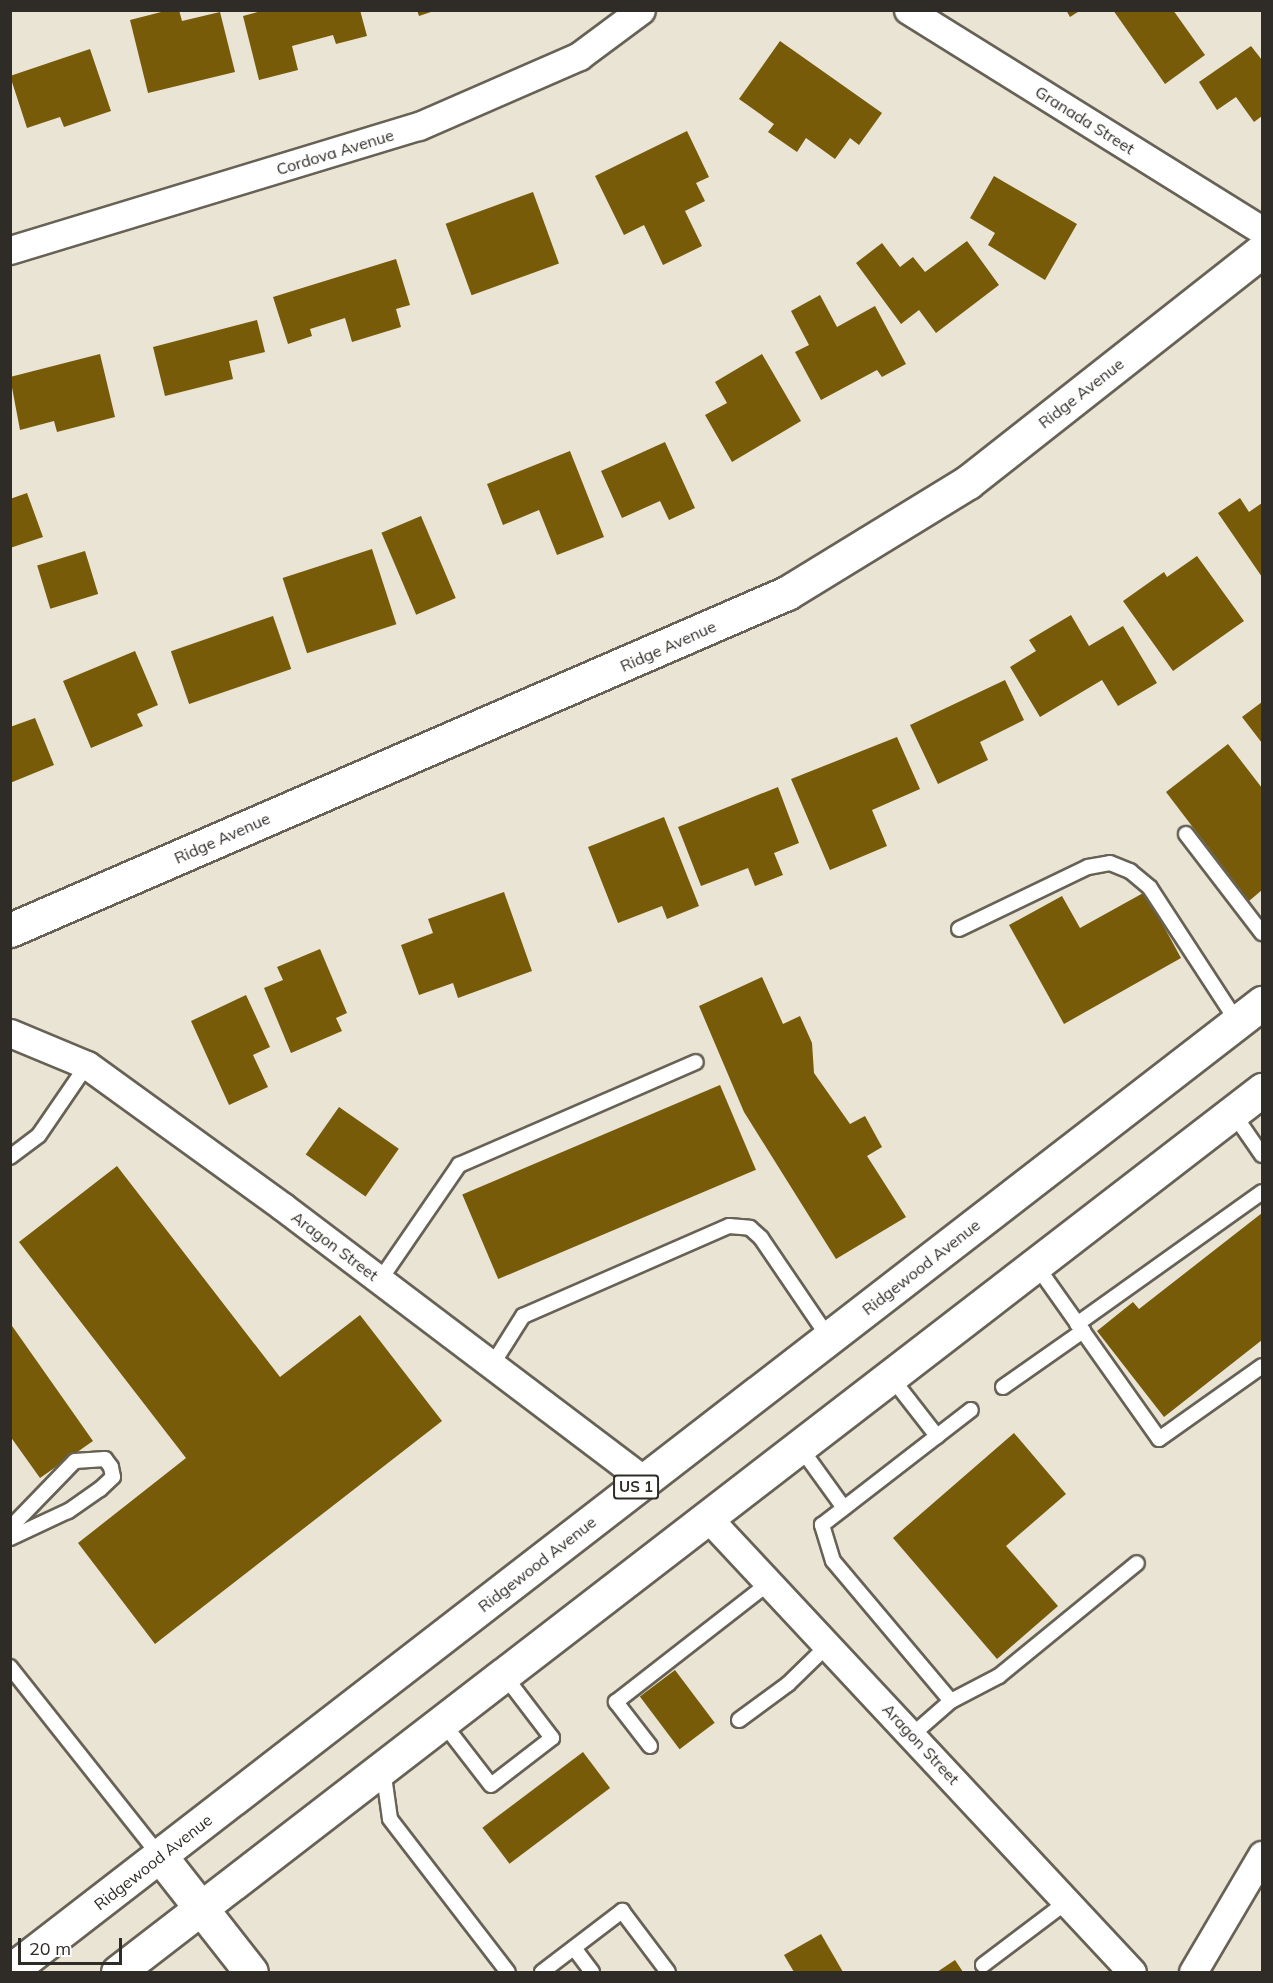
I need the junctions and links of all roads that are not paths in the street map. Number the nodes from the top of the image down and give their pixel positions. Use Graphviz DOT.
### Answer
graph roads {
  1 [pos="641,10"];
  2 [pos="908,10"];
  3 [pos="1263,230"];
  4 [pos="10,250"];
  5 [pos="1263,251"];
  6 [pos="1186,834"];
  7 [pos="959,929"];
  8 [pos="10,930"];
  9 [pos="1263,933"];
  10 [pos="1250,1013"];
  11 [pos="10,1033"];
  12 [pos="696,1062"];
  13 [pos="87,1065"];
  14 [pos="1263,1090"];
  15 [pos="1233,1113"];
  16 [pos="1263,1155"];
  17 [pos="10,1157"];
  18 [pos="1263,1192"];
  19 [pos="1036,1265"];
  20 [pos="380,1280"];
  21 [pos="1080,1327"];
  22 [pos="829,1338"];
  23 [pos="492,1365"];
  24 [pos="1263,1366"];
  25 [pos="891,1377"];
  26 [pos="1003,1387"];
  27 [pos="971,1410"];
  28 [pos="937,1436"];
  29 [pos="800,1447"];
  30 [pos="645,1480"];
  31 [pos="843,1508"];
  32 [pos="708,1518"];
  33 [pos="10,1528"];
  34 [pos="10,1538"];
  35 [pos="1137,1563"];
  36 [pos="769,1583"];
  37 [pos="828,1646"];
  38 [pos="10,1667"];
  39 [pos="504,1675"];
  40 [pos="951,1701"];
  41 [pos="739,1720"];
  42 [pos="443,1723"];
  43 [pos="912,1735"];
  44 [pos="650,1746"];
  45 [pos="383,1769"];
  46 [pos="1263,1855"];
  47 [pos="160,1856"];
  48 [pos="1068,1901"];
  49 [pos="201,1909"];
  50 [pos="574,1948"];
  51 [pos="983,1965"];
  52 [pos="10,1971"];
  53 [pos="118,1972"];
  54 [pos="251,1972"];
  55 [pos="508,1972"];
  56 [pos="542,1972"];
  57 [pos="592,1972"];
  58 [pos="668,1972"];
  59 [pos="1132,1972"];
  60 [pos="1193,1972"];
  1 -- 4 [label="street, Cordova Avenue"];
  2 -- 3 [label="street, Granada Street"];
  5 -- 8 [label="main road, Ridge Avenue"];
  6 -- 9 [label="lane"];
  7 -- 10 [label="lane"];
  10 -- 22 [label="main road, Ridgewood Avenue / US 1"];
  11 -- 13 [label="street, Aragon Street"];
  12 -- 20 [label="lane"];
  13 -- 17 [label="lane"];
  13 -- 20 [label="street, Aragon Street"];
  14 -- 15 [label="main road"];
  15 -- 16 [label="lane"];
  15 -- 19 [label="main road"];
  18 -- 21 [label="lane"];
  19 -- 21 [label="lane"];
  19 -- 25 [label="main road"];
  20 -- 23 [label="street, Aragon Street"];
  21 -- 24 [label="lane"];
  21 -- 26 [label="lane"];
  22 -- 23 [label="lane"];
  22 -- 30 [label="main road, Ridgewood Avenue / US 1"];
  23 -- 30 [label="street, Aragon Street"];
  25 -- 28 [label="lane"];
  25 -- 29 [label="main road"];
  27 -- 28 [label="lane"];
  28 -- 31 [label="lane"];
  29 -- 31 [label="lane"];
  29 -- 32 [label="main road"];
  30 -- 47 [label="main road, Ridgewood Avenue / US 1"];
  31 -- 40 [label="lane"];
  32 -- 36 [label="street, Aragon Street"];
  32 -- 39 [label="main road"];
  33 -- 34 [label="lane"];
  35 -- 40 [label="lane"];
  36 -- 37 [label="street, Aragon Street"];
  36 -- 44 [label="lane"];
  37 -- 41 [label="lane"];
  37 -- 43 [label="street, Aragon Street"];
  38 -- 47 [label="lane"];
  39 -- 42 [label="main road"];
  39 -- 42 [label="lane"];
  40 -- 43 [label="lane"];
  42 -- 45 [label="main road"];
  43 -- 48 [label="street, Aragon Street"];
  45 -- 49 [label="main road"];
  45 -- 55 [label="lane"];
  46 -- 60 [label="street"];
  47 -- 49 [label="main road"];
  47 -- 52 [label="main road, Ridgewood Avenue / US 1"];
  48 -- 51 [label="lane"];
  48 -- 59 [label="street, Aragon Street"];
  49 -- 53 [label="main road"];
  49 -- 54 [label="main road"];
  50 -- 56 [label="lane"];
  50 -- 57 [label="lane"];
  50 -- 58 [label="lane"];
}
